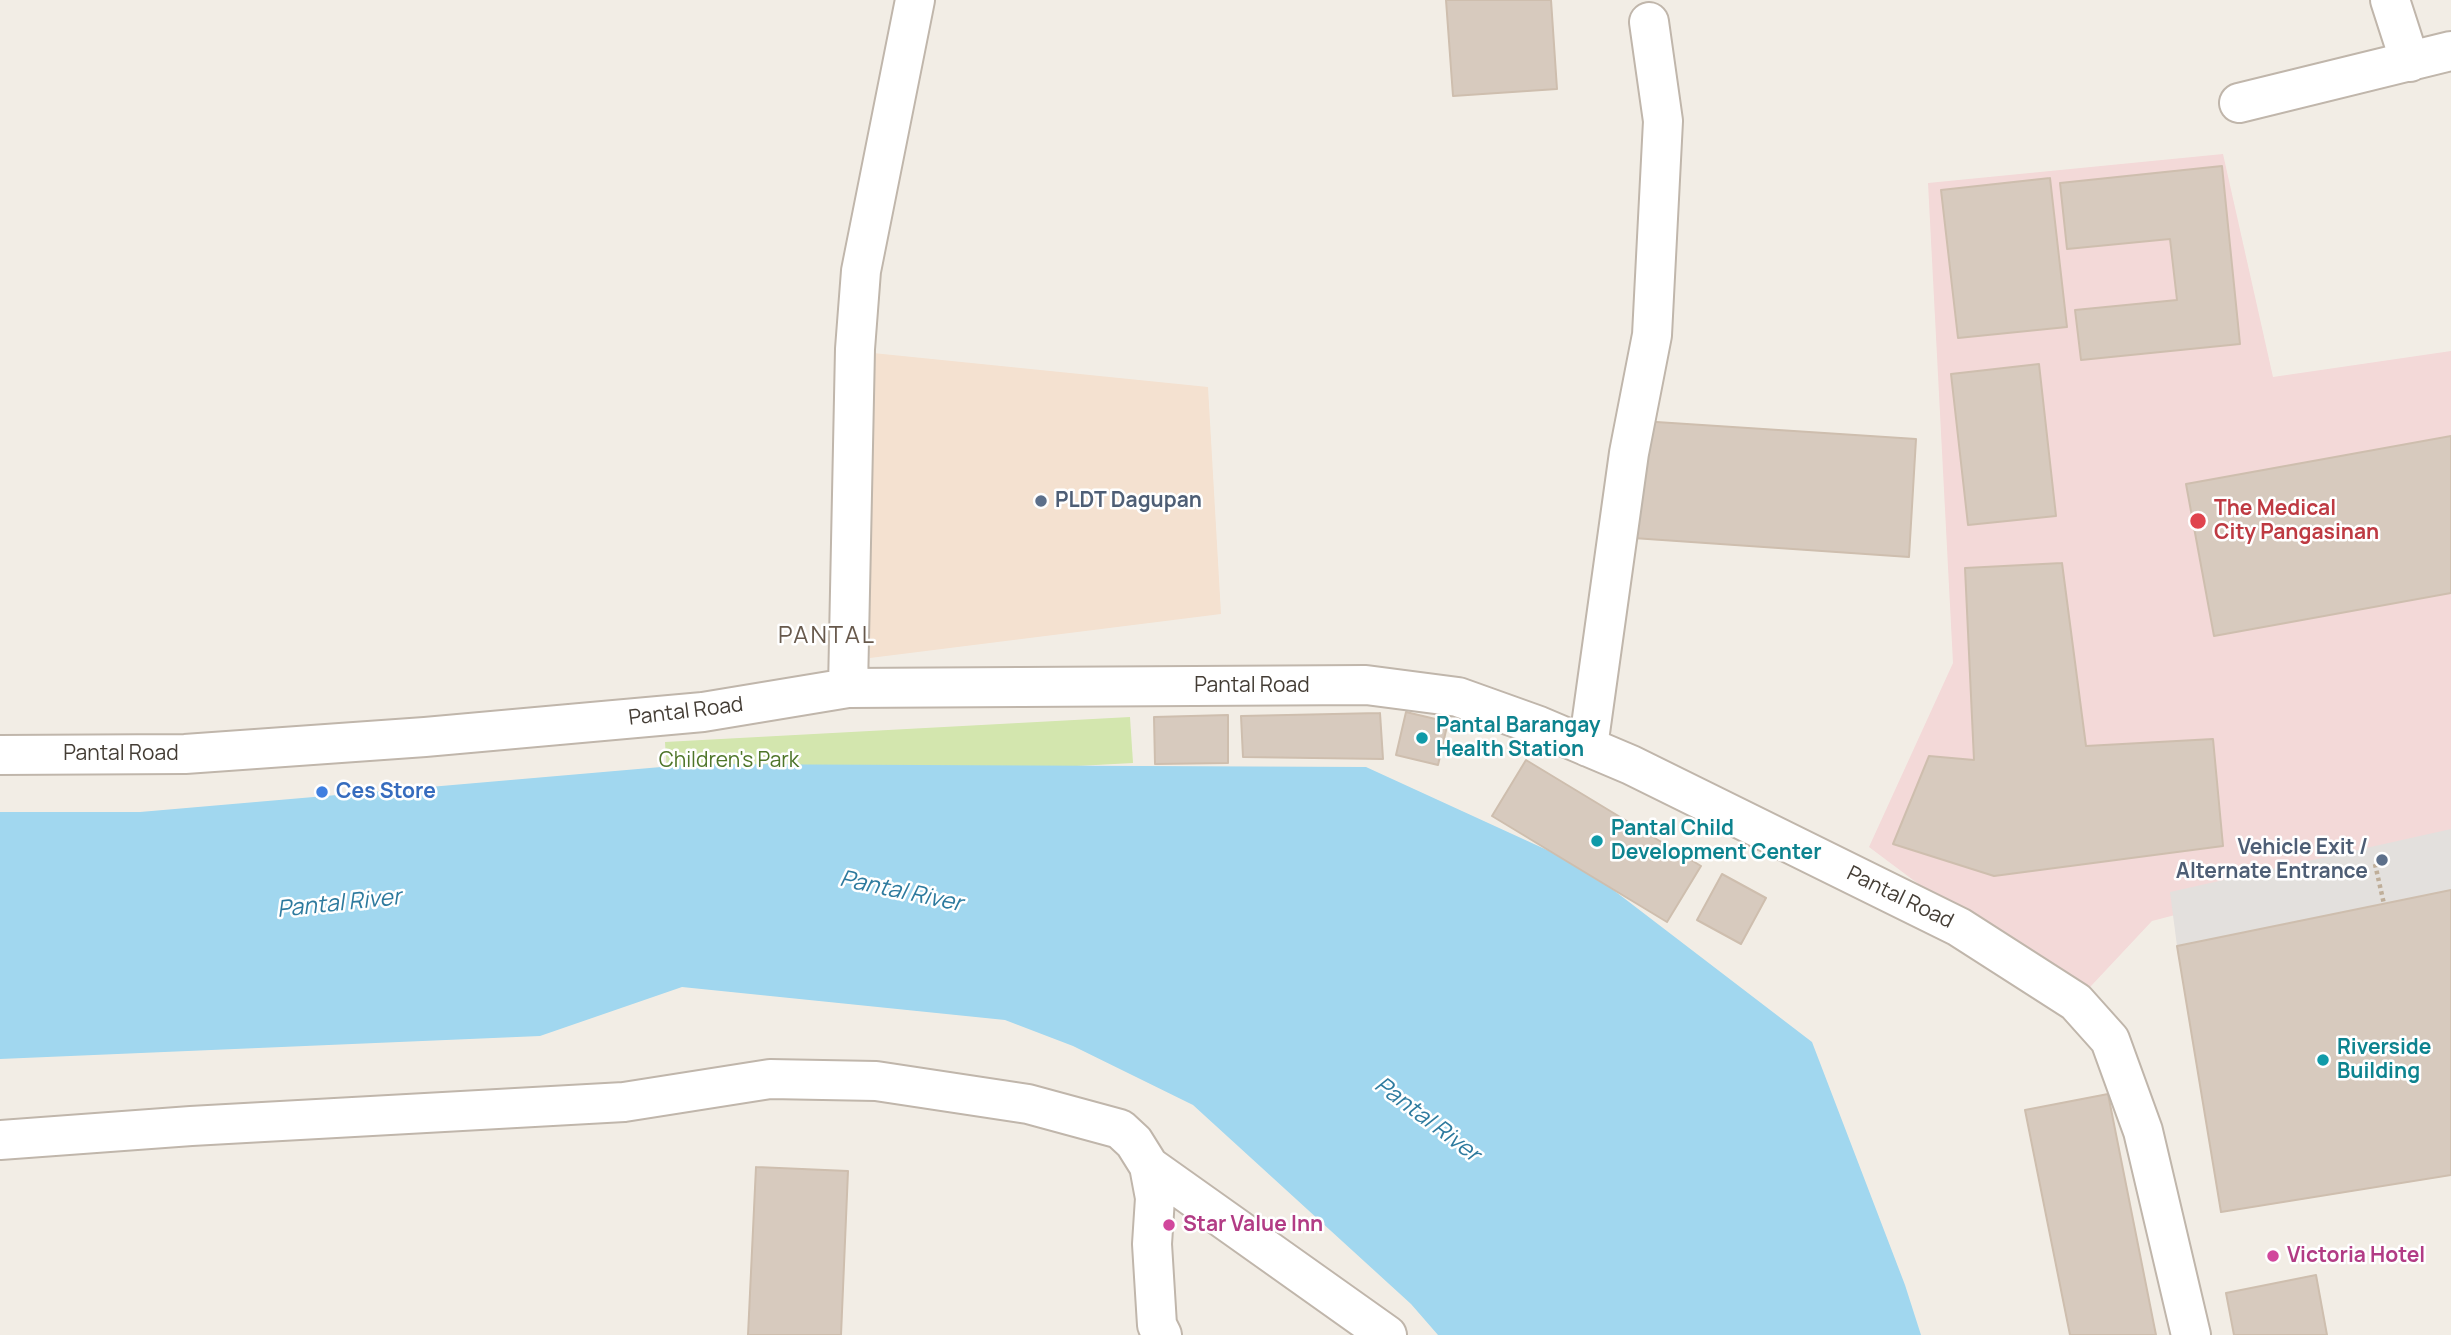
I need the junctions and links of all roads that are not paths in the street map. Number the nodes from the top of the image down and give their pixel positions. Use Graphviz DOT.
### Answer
graph roads {
  1 [pos="915,0"];
  2 [pos="2390,0"];
  3 [pos="1649,22"];
  4 [pos="2451,51"];
  5 [pos="2410,62"];
  6 [pos="2239,103"];
  7 [pos="848,688"];
  8 [pos="1588,747"];
  9 [pos="0,755"];
  10 [pos="0,1140"];
  11 [pos="1149,1166"];
  12 [pos="1162,1335"];
  13 [pos="1387,1335"];
  14 [pos="2190,1335"];
  1 -- 7 [label="street"];
  2 -- 5 [label="street"];
  3 -- 8 [label="street"];
  4 -- 5 [label="street"];
  5 -- 6 [label="street"];
  7 -- 8 [label="street, Pantal Road"];
  7 -- 9 [label="street, Pantal Road"];
  8 -- 14 [label="street, Pantal Road"];
  10 -- 11 [label="street"];
  11 -- 12 [label="street"];
  11 -- 13 [label="street"];
}
